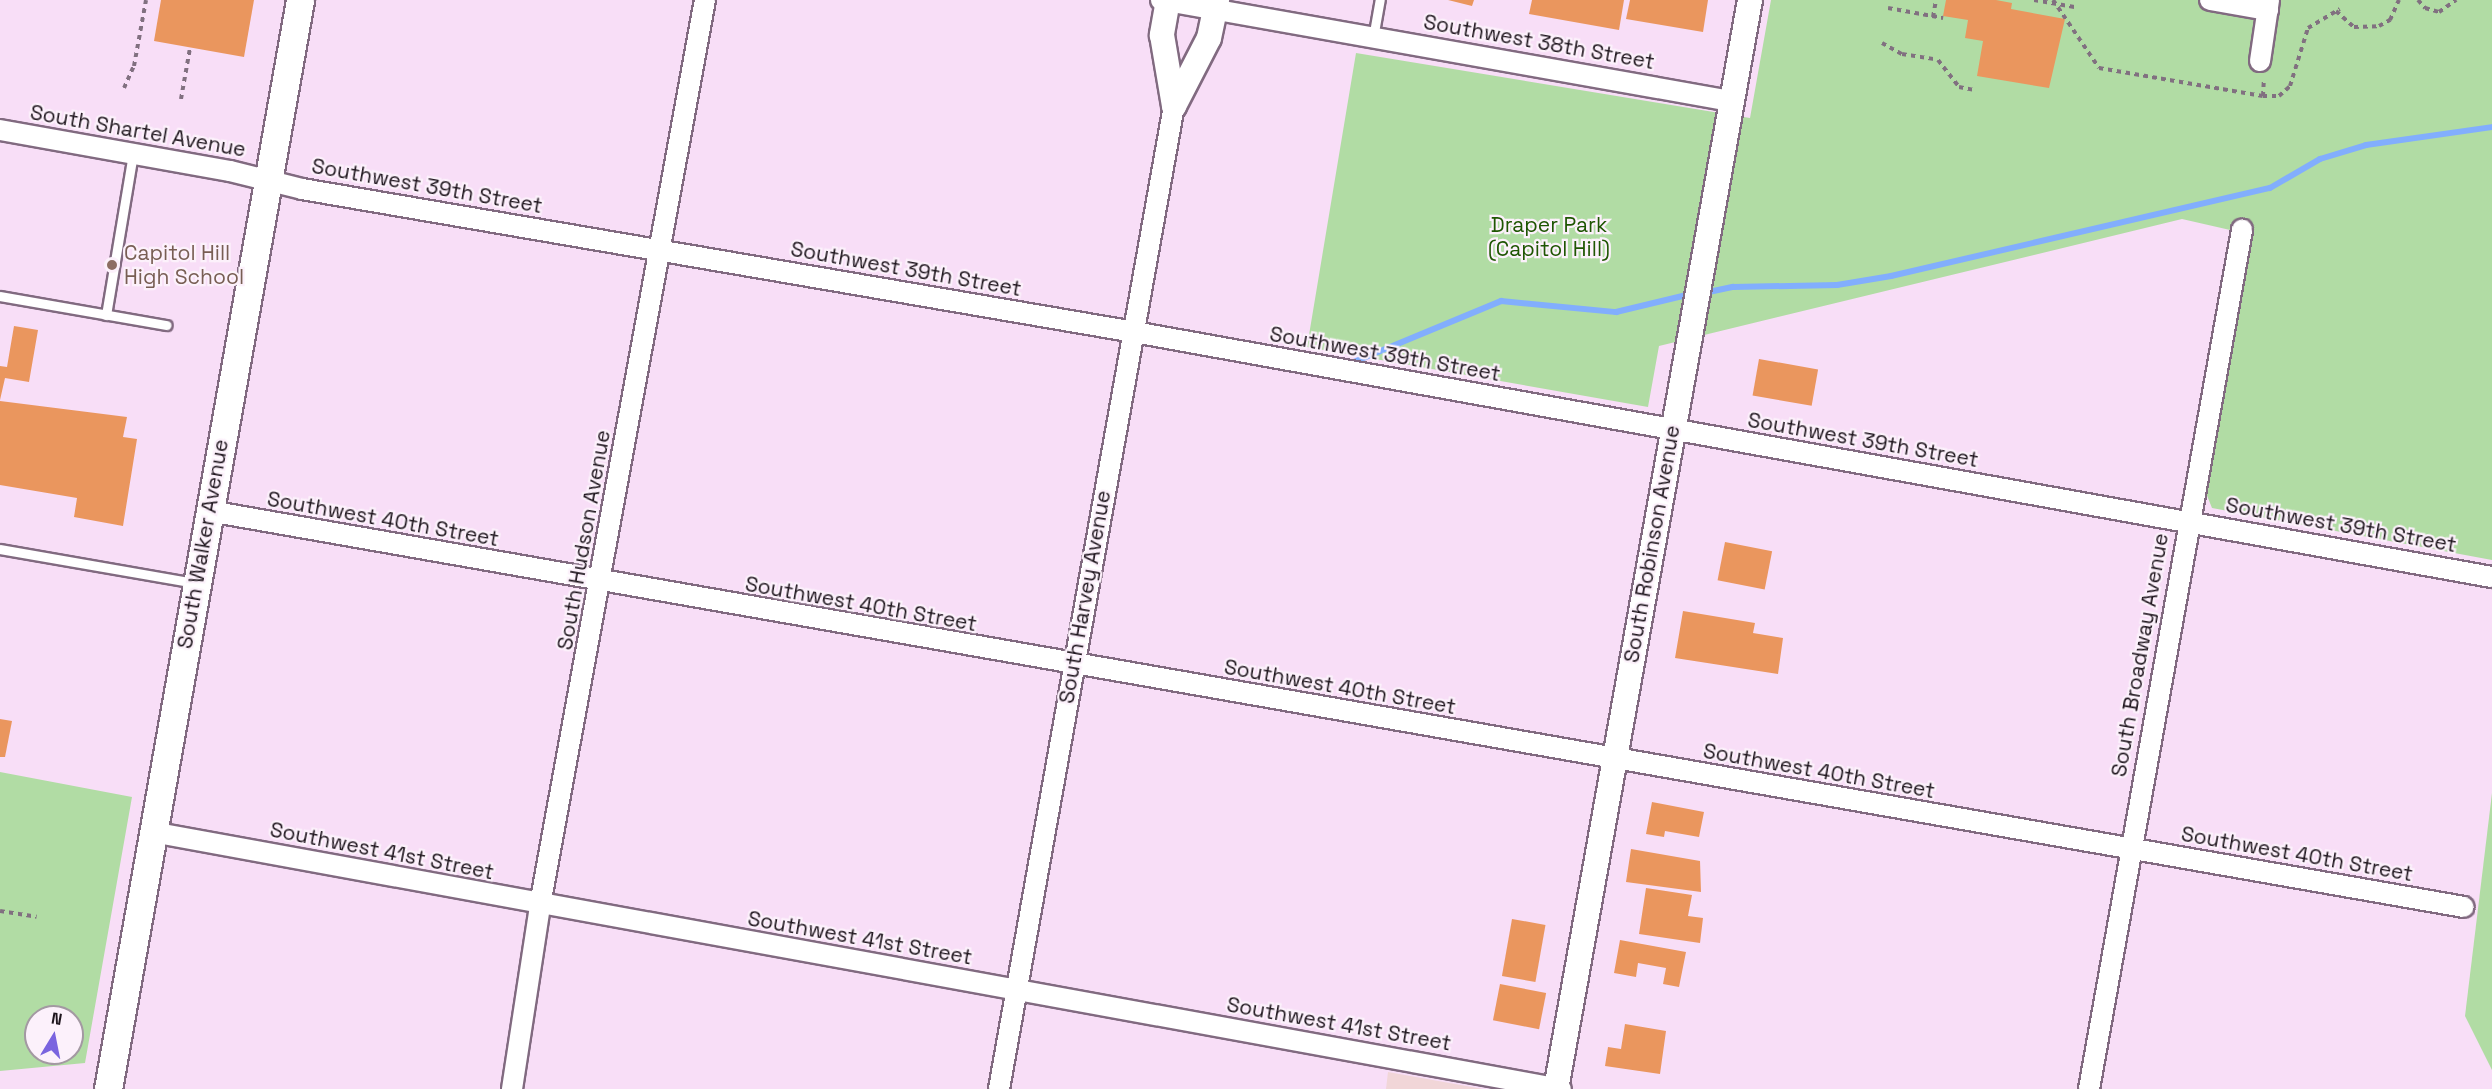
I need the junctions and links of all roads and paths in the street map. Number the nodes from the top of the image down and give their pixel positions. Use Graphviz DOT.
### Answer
graph roads {
  1 [pos="146,0"];
  2 [pos="300,0"];
  3 [pos="705,0"];
  4 [pos="1166,0"];
  5 [pos="1380,0"];
  6 [pos="1750,0"];
  7 [pos="1936,0"];
  8 [pos="2034,0"];
  9 [pos="2210,0"];
  10 [pos="2399,0"];
  11 [pos="2418,0"];
  12 [pos="2456,0"];
  13 [pos="2054,2"];
  14 [pos="1216,5"];
  15 [pos="2268,5"];
  16 [pos="2074,7"];
  17 [pos="1888,8"];
  18 [pos="1933,17"];
  19 [pos="1943,18"];
  20 [pos="1373,38"];
  21 [pos="1882,43"];
  22 [pos="190,48"];
  23 [pos="2260,61"];
  24 [pos="124,88"];
  25 [pos="1974,90"];
  26 [pos="181,99"];
  27 [pos="1731,100"];
  28 [pos="1174,106"];
  29 [pos="0,130"];
  30 [pos="133,153"];
  31 [pos="268,180"];
  32 [pos="2242,230"];
  33 [pos="661,251"];
  34 [pos="0,296"];
  35 [pos="106,315"];
  36 [pos="166,325"];
  37 [pos="1134,332"];
  38 [pos="1672,431"];
  39 [pos="209,511"];
  40 [pos="2188,521"];
  41 [pos="0,549"];
  42 [pos="2492,577"];
  43 [pos="602,583"];
  44 [pos="196,584"];
  45 [pos="1073,664"];
  46 [pos="1614,760"];
  47 [pos="152,832"];
  48 [pos="2130,849"];
  49 [pos="540,905"];
  50 [pos="2463,907"];
  51 [pos="0,911"];
  52 [pos="37,917"];
  53 [pos="1016,991"];
  54 [pos="108,1089"];
  55 [pos="512,1089"];
  56 [pos="999,1089"];
  57 [pos="1558,1089"];
  58 [pos="2089,1089"];
  1 -- 24 [label="path"];
  2 -- 31 [label="main road, South Walker Avenue"];
  3 -- 33 [label="street, South Hudson Avenue"];
  4 -- 14 [label="street, Southwest 38th Street"];
  4 -- 28 [label="street, South Harvey Avenue"];
  5 -- 20 [label="lane"];
  6 -- 27 [label="street, South Robinson Avenue"];
  7 -- 18 [label="path"];
  8 -- 13 [label="path"];
  9 -- 15 [label="street"];
  10 -- 13 [label="path"];
  11 -- 12 [label="path"];
  13 -- 16 [label="path"];
  14 -- 20 [label="street, Southwest 38th Street"];
  14 -- 28 [label="street, South Harvey Avenue"];
  15 -- 23 [label="street"];
  17 -- 18 [label="path"];
  18 -- 19 [label="path"];
  20 -- 27 [label="street, Southwest 38th Street"];
  21 -- 25 [label="path"];
  22 -- 26 [label="path"];
  27 -- 38 [label="street, South Robinson Avenue"];
  28 -- 37 [label="street, South Harvey Avenue"];
  29 -- 30 [label="street, South Shartel Avenue"];
  30 -- 31 [label="street, South Shartel Avenue"];
  30 -- 35 [label="lane"];
  31 -- 33 [label="street, Southwest 39th Street"];
  31 -- 39 [label="main road, South Walker Avenue"];
  32 -- 40 [label="street, South Broadway Avenue"];
  33 -- 37 [label="street, Southwest 39th Street"];
  33 -- 43 [label="street, South Hudson Avenue"];
  34 -- 35 [label="lane"];
  35 -- 36 [label="lane"];
  37 -- 38 [label="street, Southwest 39th Street"];
  37 -- 45 [label="street, South Harvey Avenue"];
  38 -- 40 [label="street, Southwest 39th Street"];
  38 -- 46 [label="street, South Robinson Avenue"];
  39 -- 43 [label="street, Southwest 40th Street"];
  39 -- 44 [label="main road, South Walker Avenue"];
  40 -- 42 [label="street, Southwest 39th Street"];
  40 -- 48 [label="street, South Broadway Avenue"];
  41 -- 44 [label="lane"];
  43 -- 45 [label="street, Southwest 40th Street"];
  43 -- 49 [label="street, South Hudson Avenue"];
  44 -- 47 [label="main road, South Walker Avenue"];
  45 -- 46 [label="street, Southwest 40th Street"];
  45 -- 53 [label="street, South Harvey Avenue"];
  46 -- 48 [label="street, Southwest 40th Street"];
  46 -- 57 [label="street, South Robinson Avenue"];
  47 -- 49 [label="street, Southwest 41st Street"];
  47 -- 54 [label="main road, South Walker Avenue"];
  48 -- 50 [label="street, Southwest 40th Street"];
  48 -- 58 [label="street, South Broadway Avenue"];
  49 -- 53 [label="street, Southwest 41st Street"];
  49 -- 55 [label="street, South Hudson Avenue"];
  51 -- 52 [label="path"];
  53 -- 56 [label="street, South Harvey Avenue"];
  53 -- 57 [label="street, Southwest 41st Street"];
}
